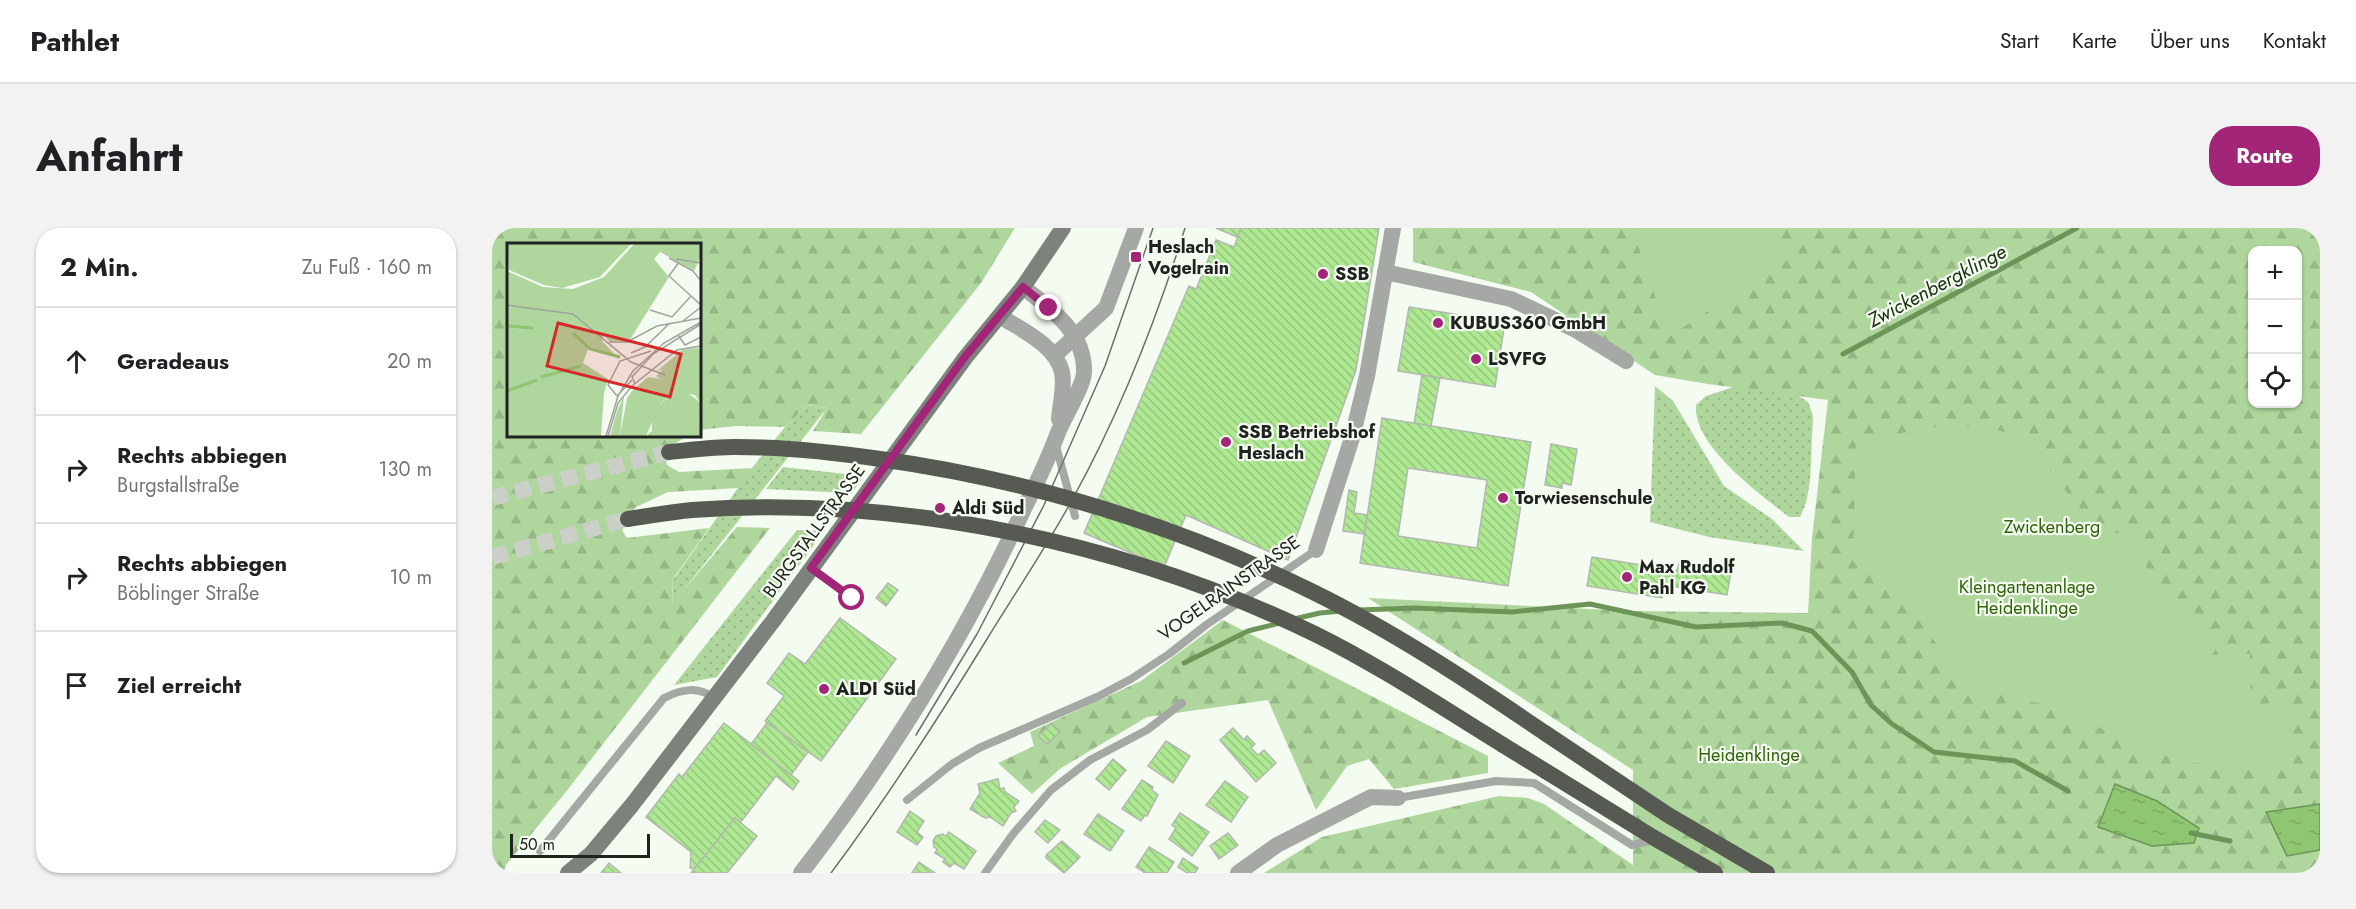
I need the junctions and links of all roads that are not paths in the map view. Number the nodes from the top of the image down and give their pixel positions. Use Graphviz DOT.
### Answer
graph roads {
  1 [pos="1063,228"];
  2 [pos="1136,228"];
  3 [pos="1394,228"];
  4 [pos="1385,272"];
  5 [pos="1023,287"];
  6 [pos="1000,316"];
  7 [pos="1076,337"];
  8 [pos="1055,355"];
  9 [pos="1626,361"];
  10 [pos="1056,439"];
  11 [pos="669,452"];
  12 [pos="1075,516"];
  13 [pos="628,519"];
  14 [pos="1316,550"];
  15 [pos="811,568"];
  16 [pos="852,598"];
  17 [pos="714,698"];
  18 [pos="1182,703"];
  19 [pos="1398,798"];
  20 [pos="907,800"];
  21 [pos="1656,840"];
  22 [pos="540,851"];
  23 [pos="591,854"];
  24 [pos="568,873"];
  25 [pos="581,873"];
  26 [pos="801,873"];
  27 [pos="985,873"];
  28 [pos="1238,873"];
  29 [pos="1715,873"];
  30 [pos="1767,873"];
  1 -- 5 [label="main road, BURGSTALLSTRASSE"];
  2 -- 7 [label="street"];
  3 -- 4 [label="street, VOGELRAINSTRASSE"];
  4 -- 9 [label="street"];
  4 -- 14 [label="street, VOGELRAINSTRASSE"];
  5 -- 6 [label="main road, BURGSTALLSTRASSE"];
  5 -- 7 [label="street"];
  6 -- 8 [label="street"];
  6 -- 15 [label="main road, BURGSTALLSTRASSE"];
  7 -- 8 [label="street"];
  7 -- 10 [label="street"];
  8 -- 10 [label="street"];
  10 -- 12 [label="lane"];
  10 -- 26 [label="street"];
  11 -- 30 [label="highway, bridge"];
  13 -- 21 [label="highway, bridge"];
  14 -- 20 [label="lane, VOGELRAINSTRASSE"];
  15 -- 16 [label="lane"];
  15 -- 17 [label="main road, BURGSTALLSTRASSE"];
  17 -- 22 [label="lane"];
  17 -- 23 [label="main road, BURGSTALLSTRASSE"];
  18 -- 27 [label="lane"];
  19 -- 21 [label="lane"];
  19 -- 28 [label="street"];
  21 -- 29 [label="highway"];
  23 -- 24 [label="main road, BURGSTALLSTRASSE"];
  23 -- 25 [label="main road, BURGSTALLSTRASSE"];
}
